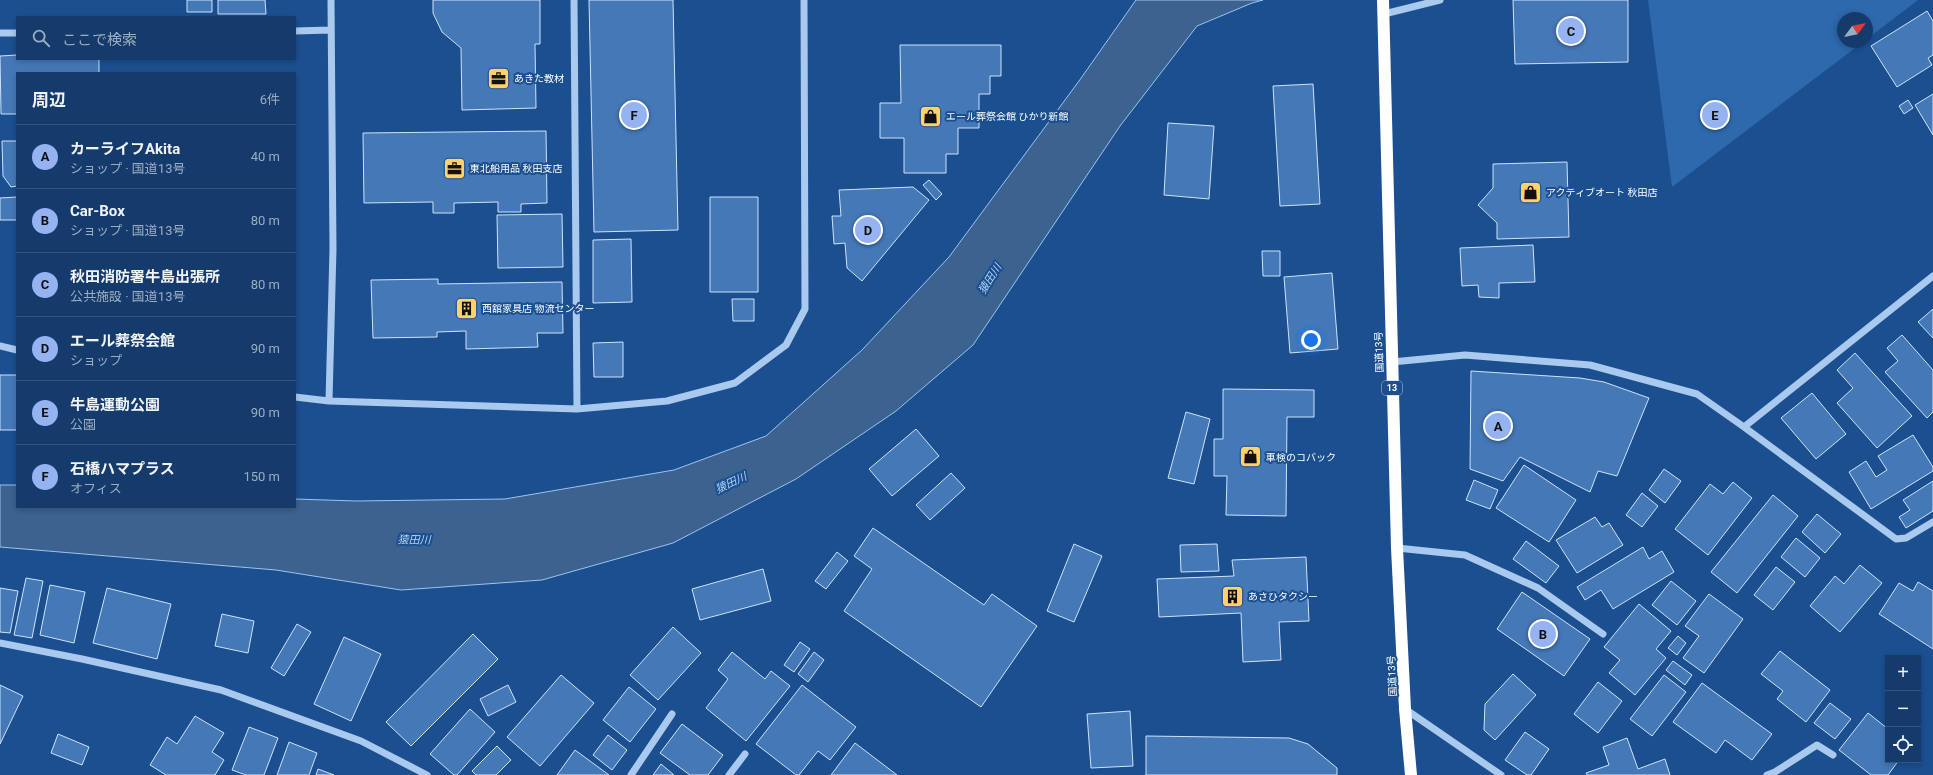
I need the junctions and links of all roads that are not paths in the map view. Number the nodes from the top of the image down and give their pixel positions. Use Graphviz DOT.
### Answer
graph roads {
  1 [pos="331,0"];
  2 [pos="574,0"];
  3 [pos="804,0"];
  4 [pos="1383,0"];
  5 [pos="1440,0"];
  6 [pos="1384,14"];
  7 [pos="331,30"];
  8 [pos="296,31"];
  9 [pos="0,33"];
  10 [pos="16,33"];
  11 [pos="1933,276"];
  12 [pos="0,346"];
  13 [pos="16,350"];
  14 [pos="1392,362"];
  15 [pos="296,397"];
  16 [pos="329,401"];
  17 [pos="577,410"];
  18 [pos="1744,428"];
  19 [pos="1933,522"];
  20 [pos="1398,548"];
  21 [pos="1603,634"];
  22 [pos="0,643"];
  23 [pos="1405,709"];
  24 [pos="672,714"];
  25 [pos="745,754"];
  26 [pos="1833,755"];
  27 [pos="427,775"];
  28 [pos="631,775"];
  29 [pos="729,775"];
  30 [pos="1411,775"];
  31 [pos="1501,775"];
  32 [pos="1767,775"];
  1 -- 7 [label="street"];
  2 -- 17 [label="street"];
  3 -- 17 [label="street"];
  4 -- 6 [label="highway, 国道13号 / 13"];
  5 -- 6 [label="street"];
  6 -- 14 [label="highway, 国道13号 / 13"];
  7 -- 8 [label="street"];
  7 -- 16 [label="street"];
  9 -- 10 [label="street"];
  11 -- 18 [label="street"];
  12 -- 13 [label="street"];
  14 -- 18 [label="street"];
  14 -- 20 [label="highway, 国道13号 / 13"];
  15 -- 16 [label="street"];
  16 -- 17 [label="street"];
  18 -- 19 [label="street"];
  20 -- 21 [label="street"];
  20 -- 23 [label="highway, 国道13号 / 13"];
  22 -- 27 [label="street"];
  23 -- 30 [label="highway, 国道13号 / 13"];
  23 -- 31 [label="street"];
  24 -- 28 [label="street"];
  25 -- 29 [label="street"];
  26 -- 32 [label="street"];
}
